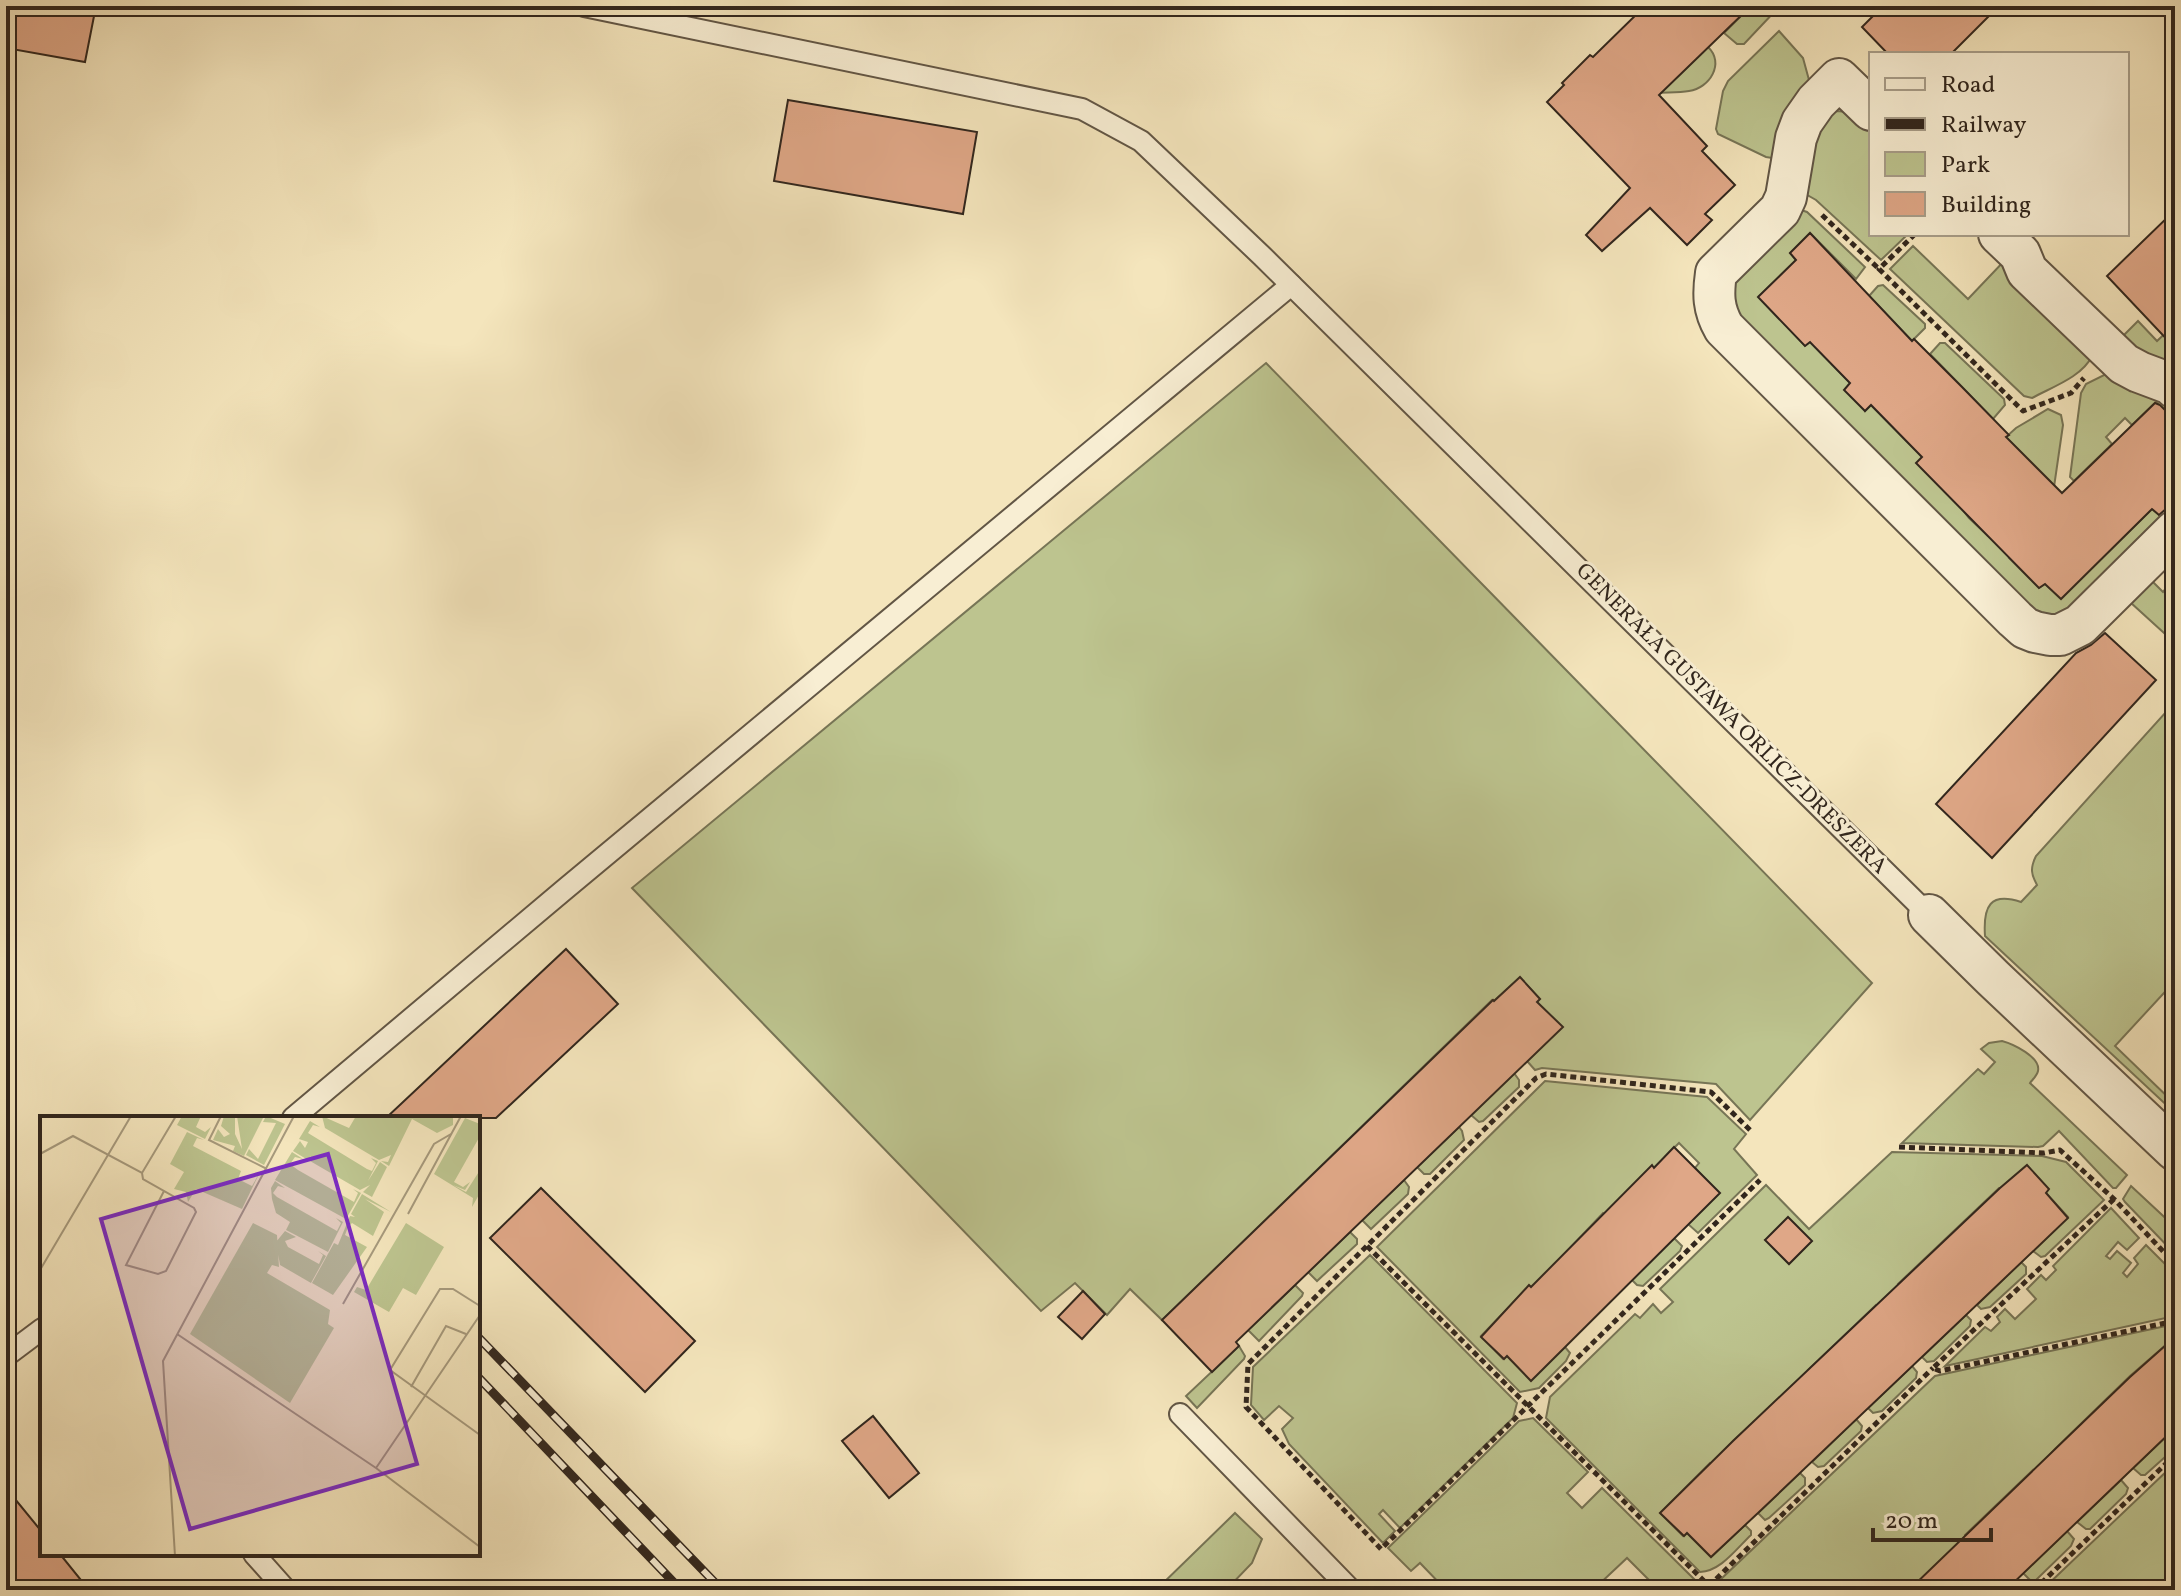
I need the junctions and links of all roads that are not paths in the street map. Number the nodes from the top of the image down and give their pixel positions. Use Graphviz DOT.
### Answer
graph roads {
  1 [pos="584,6"];
  2 [pos="1869,108"];
  3 [pos="2001,236"];
  4 [pos="1291,285"];
  5 [pos="2175,388"];
  6 [pos="2175,531"];
  7 [pos="1929,915"];
  8 [pos="295,1116"];
  9 [pos="2175,1150"];
  10 [pos="40,1330"];
  11 [pos="6,1356"];
  12 [pos="1180,1414"];
  13 [pos="256,1556"];
  14 [pos="286,1590"];
  15 [pos="1351,1590"];
  1 -- 4 [label="lane, GENERAŁA GUSTAWA ORLICZ-DRESZERA"];
  2 -- 6 [label="street"];
  3 -- 5 [label="street"];
  4 -- 7 [label="lane, GENERAŁA GUSTAWA ORLICZ-DRESZERA"];
  4 -- 8 [label="lane"];
  7 -- 9 [label="street, GENERAŁA GUSTAWA ORLICZ-DRESZERA"];
  10 -- 11 [label="lane"];
  12 -- 15 [label="lane"];
  13 -- 14 [label="lane"];
}
